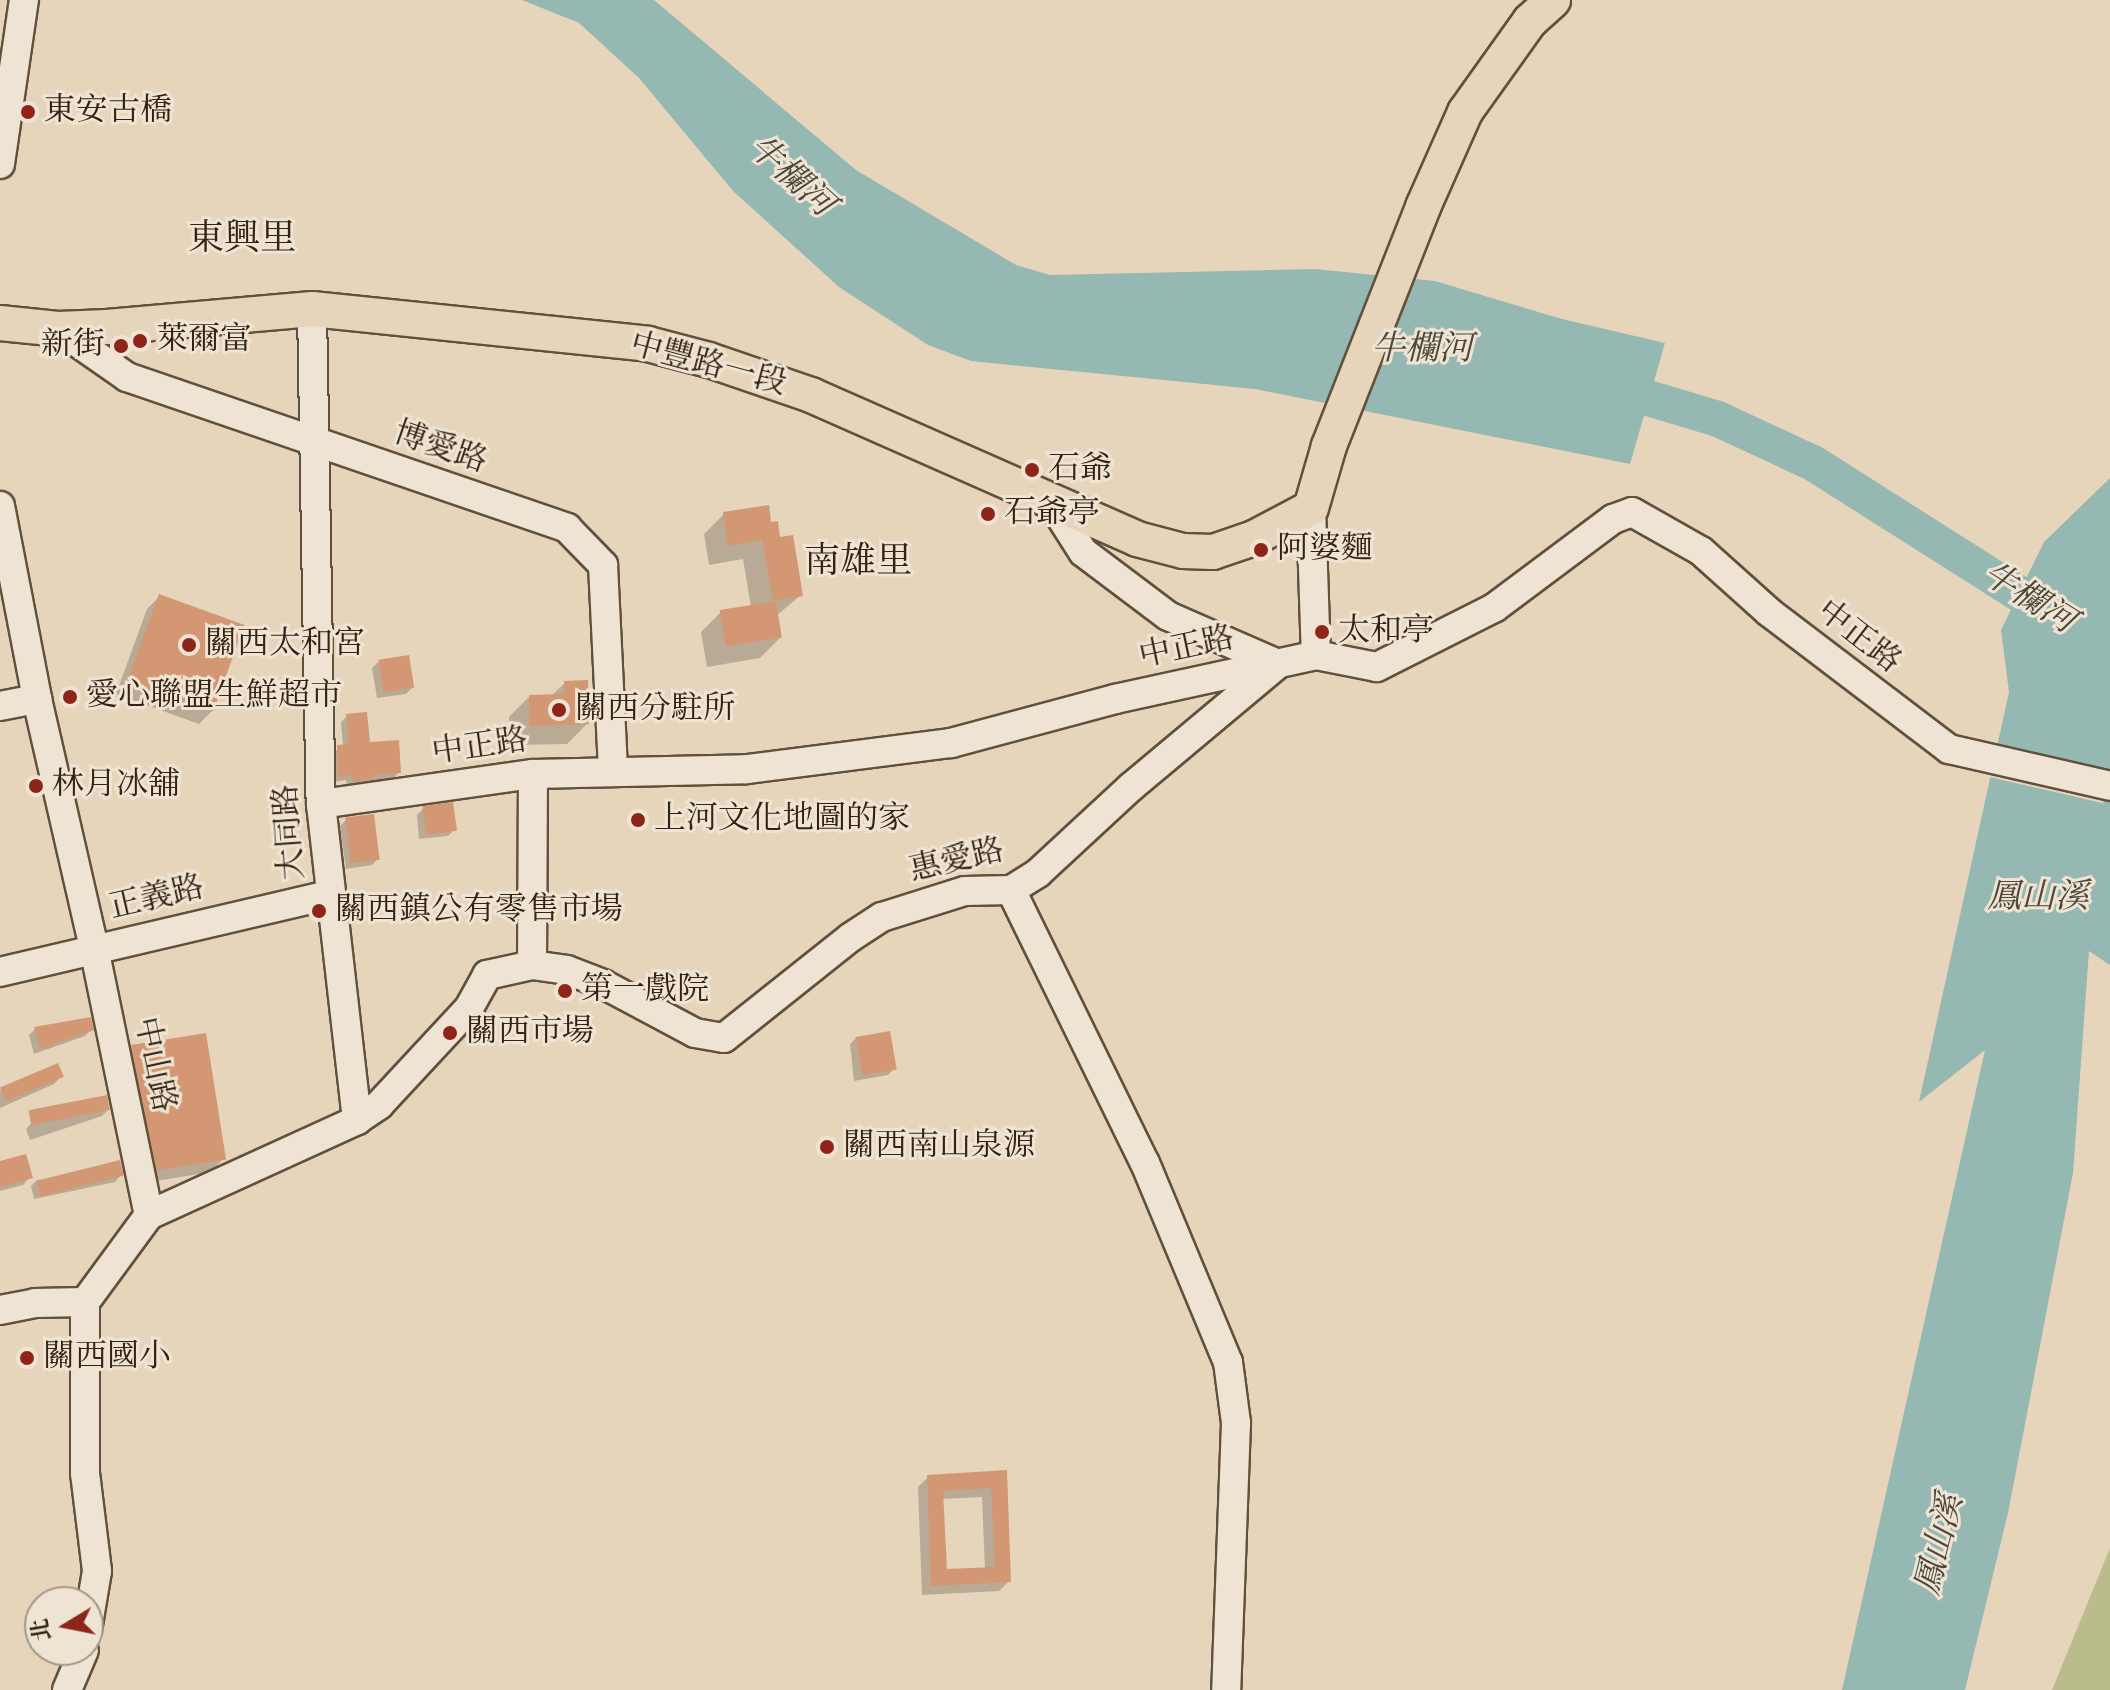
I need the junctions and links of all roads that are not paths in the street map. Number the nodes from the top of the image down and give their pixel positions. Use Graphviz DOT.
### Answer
graph roads {
  1 [pos="24,0"];
  2 [pos="1553,0"];
  3 [pos="0,164"];
  4 [pos="312,309"];
  5 [pos="0,323"];
  6 [pos="58,329"];
  7 [pos="313,441"];
  8 [pos="1048,497"];
  9 [pos="0,506"];
  10 [pos="1311,508"];
  11 [pos="1316,655"];
  12 [pos="1278,664"];
  13 [pos="37,699"];
  14 [pos="0,706"];
  15 [pos="613,770"];
  16 [pos="533,774"];
  17 [pos="2110,786"];
  18 [pos="321,804"];
  19 [pos="1011,890"];
  20 [pos="329,895"];
  21 [pos="94,948"];
  22 [pos="532,965"];
  23 [pos="0,972"];
  24 [pos="357,1120"];
  25 [pos="149,1215"];
  26 [pos="85,1302"];
  27 [pos="0,1310"];
  28 [pos="94,1586"];
  29 [pos="77,1666"];
  30 [pos="67,1690"];
  31 [pos="1226,1690"];
  1 -- 3 [label="street"];
  2 -- 10 [label="main road"];
  4 -- 6 [label="main road, 中豐路一段"];
  4 -- 7 [label="street, 大同路"];
  4 -- 8 [label="main road, 中豐路一段"];
  5 -- 6 [label="main road, 中豐路一段"];
  6 -- 7 [label="street, 博愛路"];
  7 -- 15 [label="street, 博愛路"];
  7 -- 18 [label="street, 大同路"];
  8 -- 10 [label="main road, 中豐路一段"];
  8 -- 12 [label="street"];
  9 -- 13 [label="street, 中山路"];
  10 -- 11 [label="street"];
  11 -- 12 [label="street, 中正路"];
  11 -- 17 [label="street, 中正路"];
  12 -- 15 [label="street, 中正路"];
  12 -- 19 [label="street, 惠愛路"];
  13 -- 14 [label="street"];
  13 -- 21 [label="street, 中山路"];
  15 -- 16 [label="street, 中正路"];
  16 -- 18 [label="street, 中正路"];
  16 -- 22 [label="street"];
  18 -- 20 [label="street, 大同路"];
  19 -- 22 [label="street, 惠愛路"];
  19 -- 31 [label="street"];
  20 -- 21 [label="street, 正義路"];
  20 -- 24 [label="street, 大同路"];
  21 -- 23 [label="street, 正義路"];
  21 -- 25 [label="street, 中山路"];
  22 -- 24 [label="street, 惠愛路"];
  24 -- 25 [label="street"];
  25 -- 26 [label="street"];
  26 -- 27 [label="street"];
  26 -- 28 [label="street"];
  29 -- 30 [label="street"];
}
